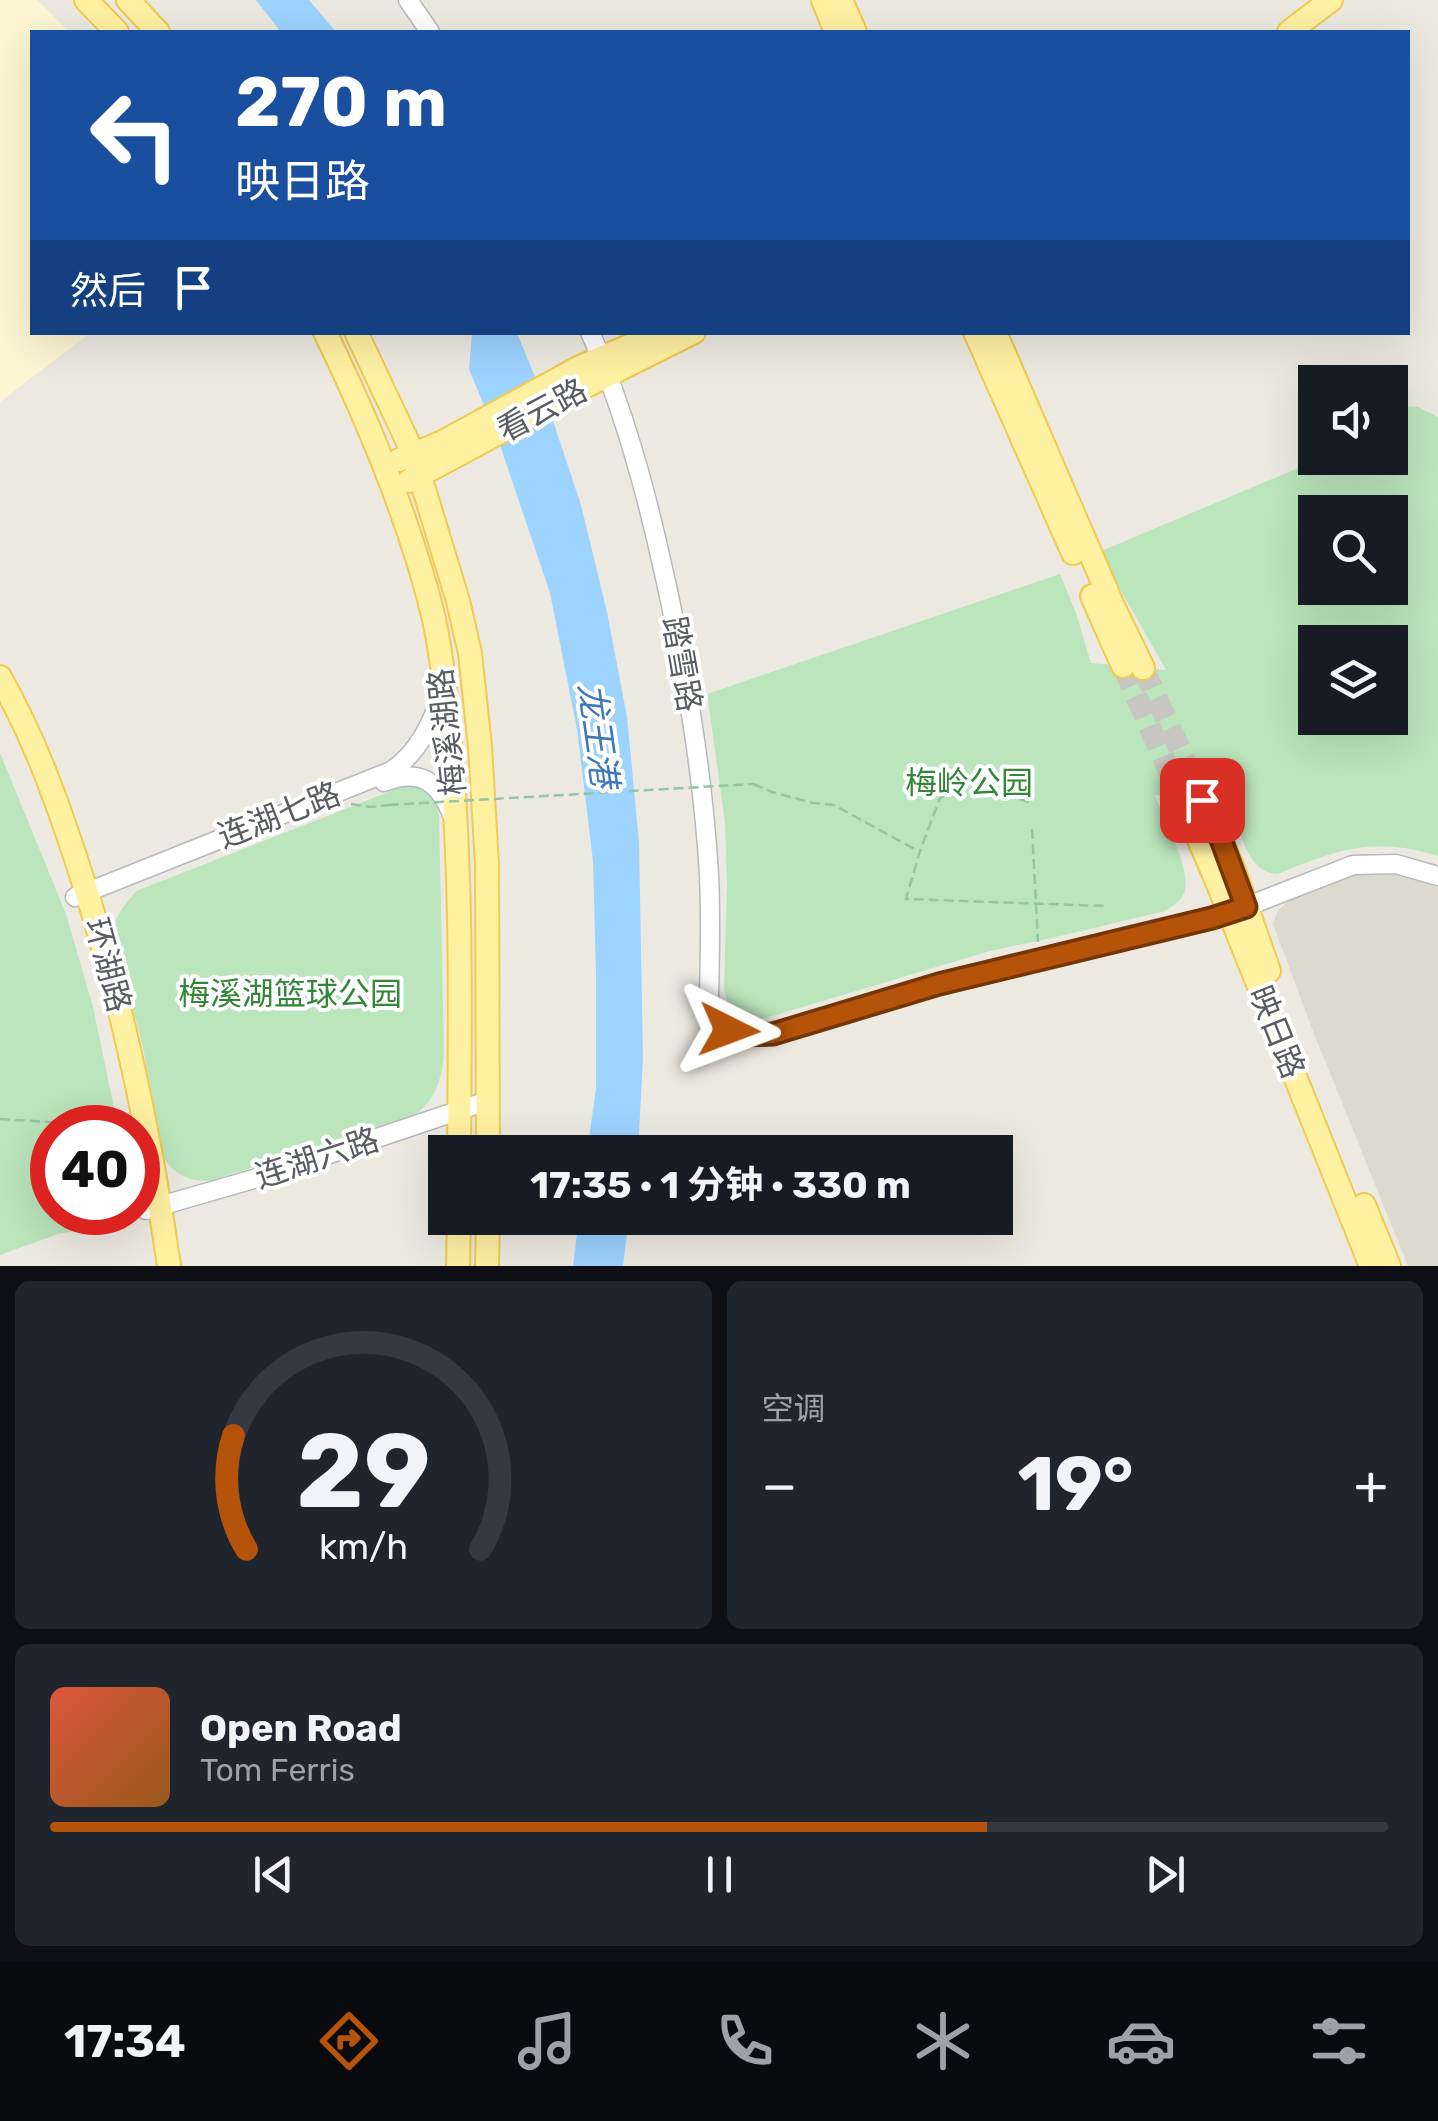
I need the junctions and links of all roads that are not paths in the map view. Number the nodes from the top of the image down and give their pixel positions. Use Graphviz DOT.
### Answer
graph roads {
  1 [pos="86,0"];
  2 [pos="128,0"];
  3 [pos="405,0"];
  4 [pos="822,0"];
  5 [pos="840,0"];
  6 [pos="1332,0"];
  7 [pos="1346,0"];
  8 [pos="115,30"];
  9 [pos="156,30"];
  10 [pos="419,30"];
  11 [pos="428,30"];
  12 [pos="835,30"];
  13 [pos="853,30"];
  14 [pos="1293,30"];
  15 [pos="1307,30"];
  16 [pos="326,335"];
  17 [pos="357,335"];
  18 [pos="591,335"];
  19 [pos="598,335"];
  20 [pos="655,335"];
  21 [pos="686,335"];
  22 [pos="975,335"];
  23 [pos="995,335"];
  24 [pos="599,370"];
  25 [pos="416,464"];
  26 [pos="384,466"];
  27 [pos="392,490"];
  28 [pos="0,677"];
  29 [pos="444,690"];
  30 [pos="0,704"];
  31 [pos="1192,799"];
  32 [pos="457,831"];
  33 [pos="1438,867"];
  34 [pos="1438,876"];
  35 [pos="82,899"];
  36 [pos="1237,906"];
  37 [pos="715,1006"];
  38 [pos="127,1105"];
  39 [pos="136,1105"];
  40 [pos="487,1107"];
  41 [pos="459,1116"];
  42 [pos="459,1135"];
  43 [pos="488,1135"];
  44 [pos="160,1209"];
  45 [pos="153,1235"];
  46 [pos="160,1235"];
  47 [pos="458,1235"];
  48 [pos="488,1235"];
  49 [pos="154,1266"];
  50 [pos="169,1266"];
  51 [pos="458,1266"];
  52 [pos="487,1266"];
  53 [pos="1372,1266"];
  54 [pos="1389,1266"];
  1 -- 8 [label="main road"];
  2 -- 9 [label="main road"];
  3 -- 10 [label="street"];
  3 -- 11 [label="street"];
  4 -- 12 [label="main road"];
  5 -- 13 [label="main road"];
  6 -- 14 [label="main road"];
  7 -- 15 [label="main road"];
  16 -- 26 [label="main road, 梅溪湖路"];
  17 -- 25 [label="main road, 梅溪湖路"];
  18 -- 24 [label="street, 踏雪路"];
  19 -- 24 [label="street, 踏雪路"];
  20 -- 24 [label="main road, 看云路"];
  21 -- 24 [label="main road, 看云路"];
  22 -- 23 [label="main road"];
  24 -- 25 [label="main road"];
  24 -- 37 [label="street, 踏雪路"];
  25 -- 26 [label="main road"];
  25 -- 27 [label="main road"];
  25 -- 40 [label="main road, 梅溪湖路"];
  26 -- 27 [label="main road, 梅溪湖路"];
  27 -- 29 [label="main road, 梅溪湖路"];
  28 -- 35 [label="main road, 环湖路"];
  29 -- 32 [label="main road, 梅溪湖路"];
  29 -- 35 [label="street, 连湖七路"];
  30 -- 35 [label="main road, 环湖路"];
  31 -- 36 [label="main road, 映日路"];
  32 -- 35 [label="street, 连湖七路"];
  32 -- 41 [label="main road, 梅溪湖路"];
  33 -- 36 [label="street"];
  34 -- 36 [label="street"];
  35 -- 38 [label="main road, 环湖路"];
  35 -- 39 [label="main road, 环湖路"];
  36 -- 37 [label="street"];
  36 -- 37 [label="street"];
  36 -- 53 [label="main road, 映日路"];
  36 -- 54 [label="main road, 映日路"];
  40 -- 41 [label="street, 连湖六路"];
  40 -- 43 [label="main road, 梅溪湖路"];
  41 -- 42 [label="main road, 梅溪湖路"];
  41 -- 44 [label="street, 连湖六路"];
  45 -- 49 [label="main road, 环湖路"];
  46 -- 50 [label="main road, 环湖路"];
  47 -- 51 [label="main road"];
  48 -- 52 [label="main road"];
}
